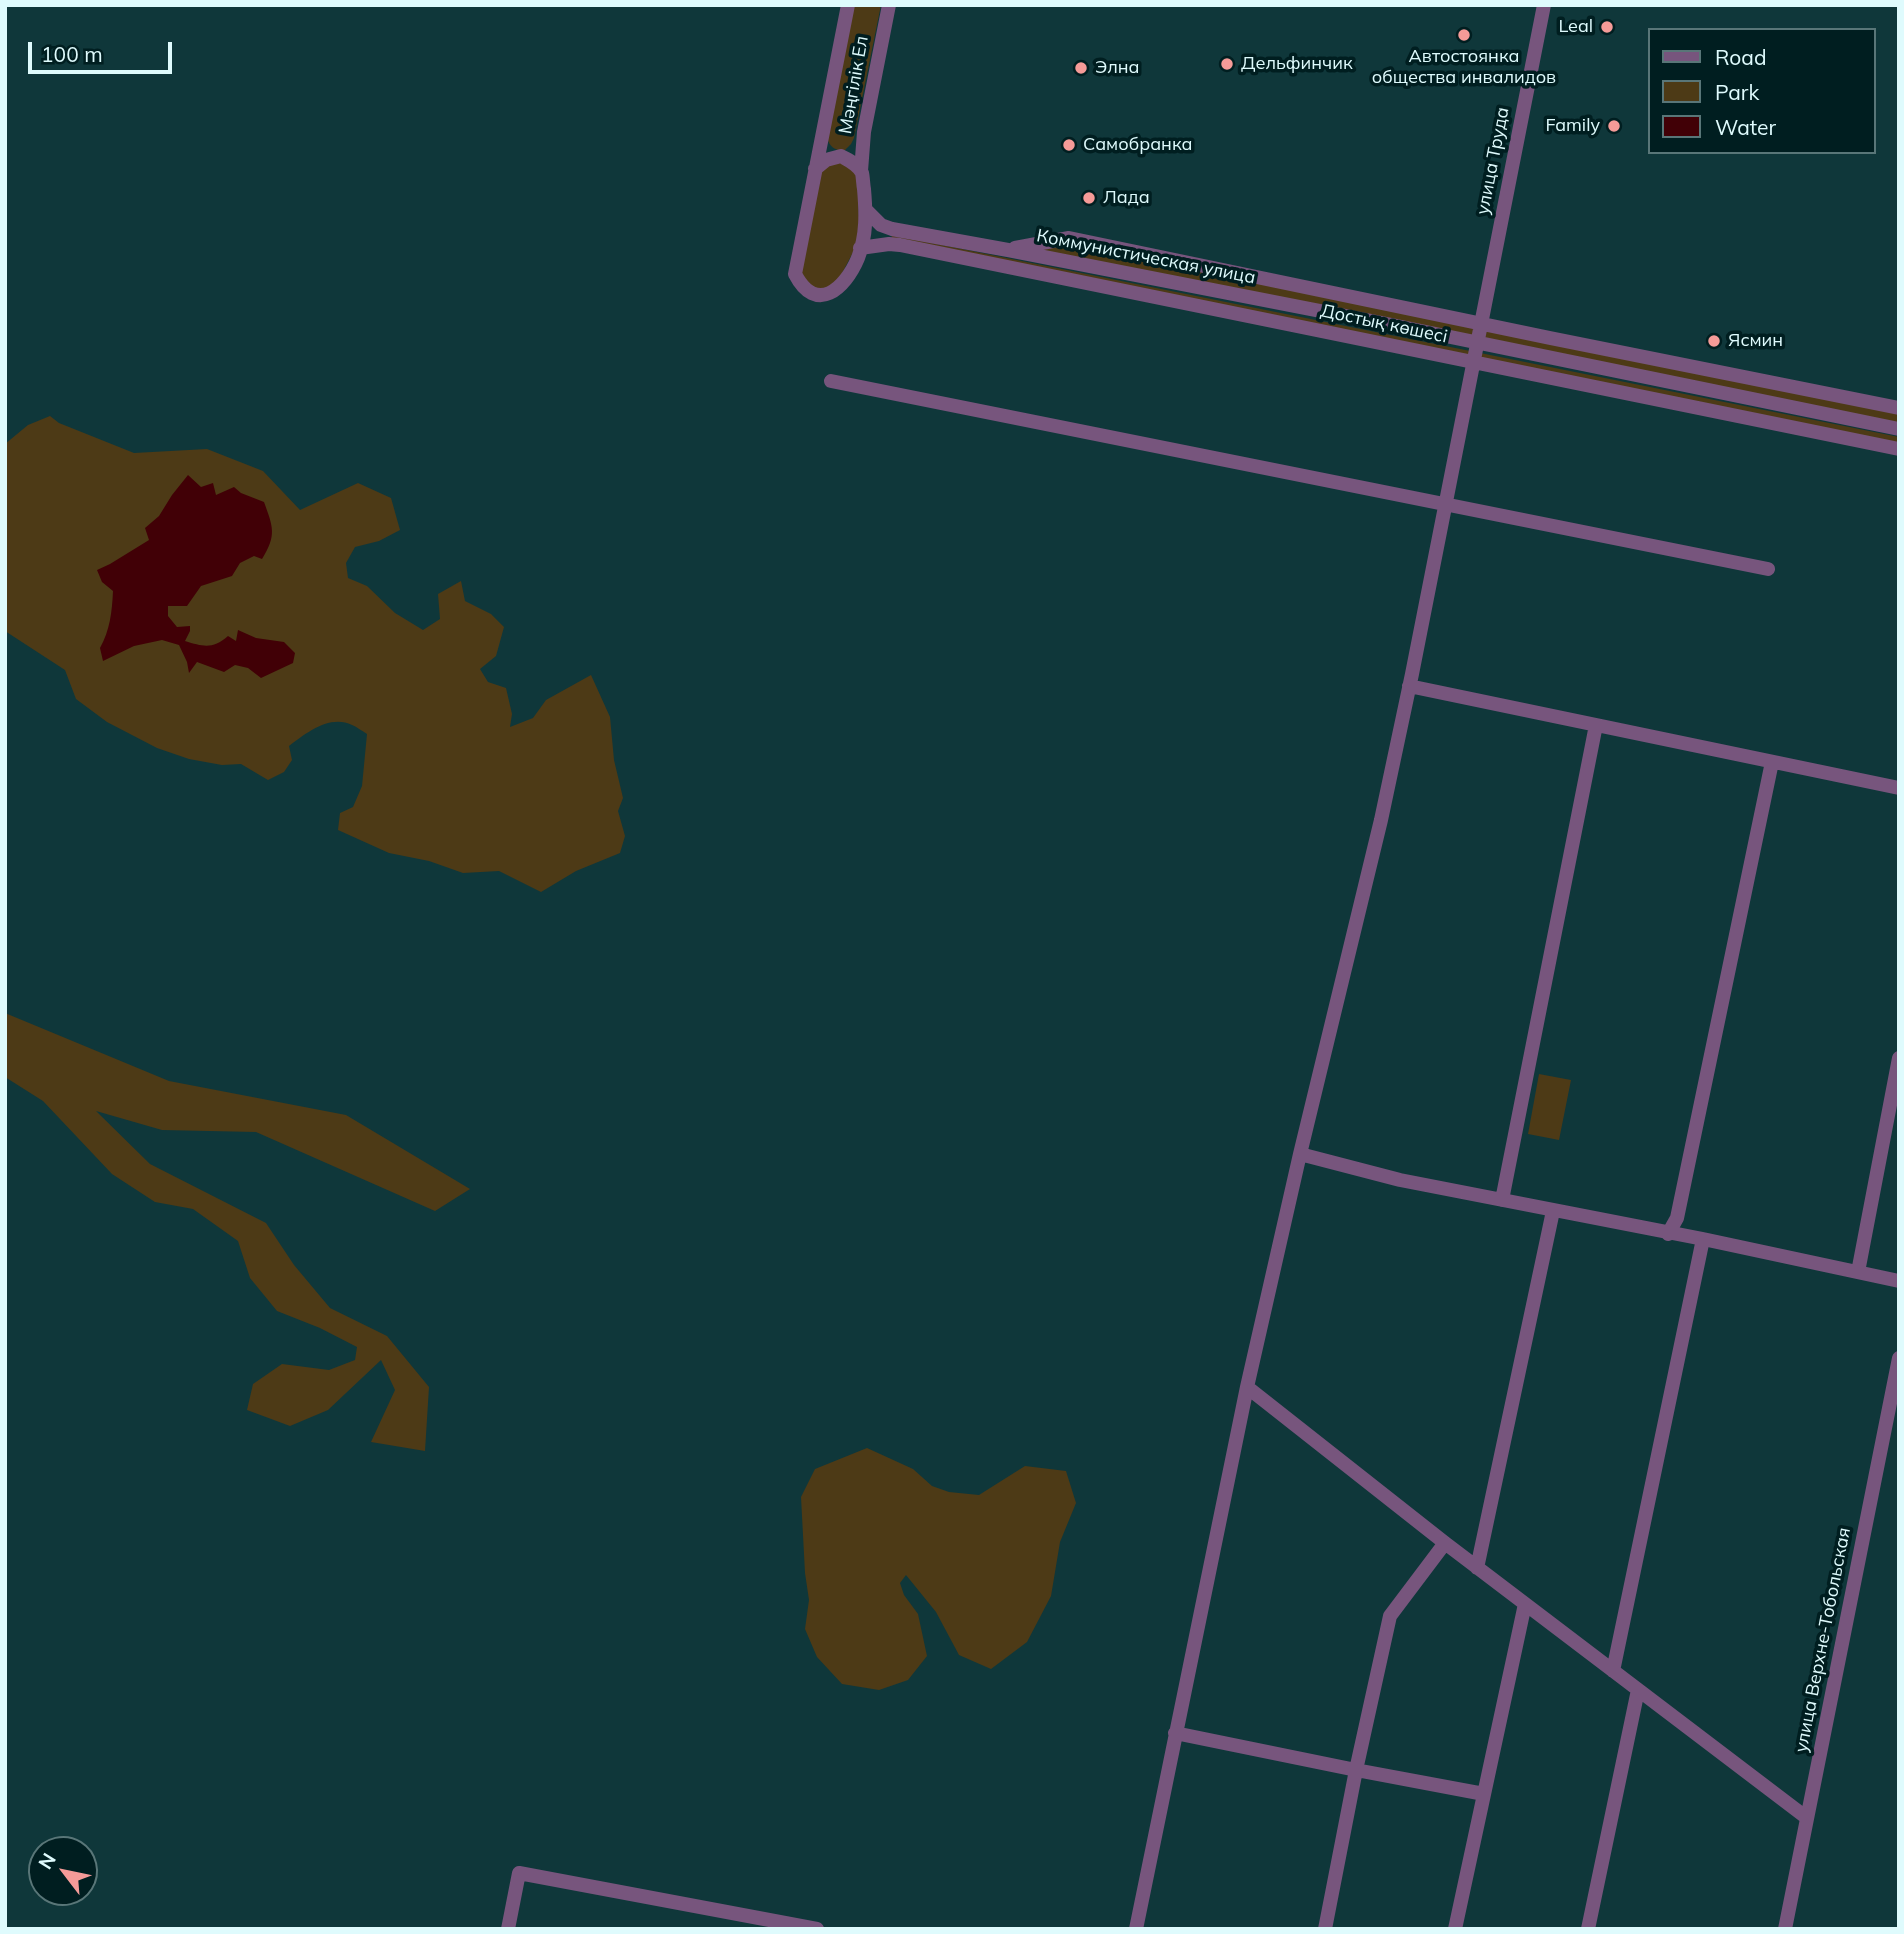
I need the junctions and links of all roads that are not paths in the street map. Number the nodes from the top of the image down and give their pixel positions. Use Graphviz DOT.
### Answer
graph roads {
  1 [pos="848,5"];
  2 [pos="889,5"];
  3 [pos="1544,5"];
  4 [pos="816,169"];
  5 [pos="861,172"];
  6 [pos="866,210"];
  7 [pos="860,248"];
  8 [pos="1008,250"];
  9 [pos="1481,324"];
  10 [pos="1391,325"];
  11 [pos="1477,344"];
  12 [pos="1473,363"];
  13 [pos="831,381"];
  14 [pos="1899,408"];
  15 [pos="1899,429"];
  16 [pos="1899,449"];
  17 [pos="1447,504"];
  18 [pos="1768,569"];
  19 [pos="1409,686"];
  20 [pos="1596,725"];
  21 [pos="1772,762"];
  22 [pos="1899,788"];
  23 [pos="1899,1058"];
  24 [pos="1300,1154"];
  25 [pos="1502,1200"];
  26 [pos="1553,1211"];
  27 [pos="1668,1234"];
  28 [pos="1703,1239"];
  29 [pos="1858,1272"];
  30 [pos="1899,1281"];
  31 [pos="1899,1358"];
  32 [pos="1247,1387"];
  33 [pos="1445,1543"];
  34 [pos="1477,1568"];
  35 [pos="1525,1604"];
  36 [pos="1614,1671"];
  37 [pos="1638,1690"];
  38 [pos="1175,1732"];
  39 [pos="1356,1770"];
  40 [pos="1484,1794"];
  41 [pos="1807,1818"];
  42 [pos="508,1929"];
  43 [pos="817,1929"];
  44 [pos="1136,1929"];
  45 [pos="1325,1929"];
  46 [pos="1455,1929"];
  47 [pos="1588,1929"];
  48 [pos="1785,1929"];
  1 -- 4 [label="street, Мәңгілік Ел"];
  2 -- 5 [label="street, Мәңгілік Ел"];
  3 -- 9 [label="street, улица Труда"];
  4 -- 5 [label="street"];
  4 -- 7 [label="street, Мәңгілік Ел"];
  5 -- 6 [label="street, Мәңгілік Ел"];
  6 -- 7 [label="street, Мәңгілік Ел"];
  6 -- 8 [label="street, Коммунистическая улица"];
  7 -- 12 [label="street, Достық көшесі"];
  8 -- 9 [label="street"];
  8 -- 10 [label="street, Коммунистическая улица"];
  9 -- 11 [label="street, улица Труда"];
  9 -- 14 [label="street"];
  10 -- 11 [label="street, Достық көшесі"];
  11 -- 12 [label="street, улица Труда"];
  11 -- 15 [label="street, Достық көшесі"];
  12 -- 16 [label="street, Достық көшесі"];
  12 -- 17 [label="street, улица Труда"];
  13 -- 17 [label="street"];
  17 -- 18 [label="street"];
  17 -- 19 [label="street, улица Труда"];
  19 -- 20 [label="street"];
  19 -- 24 [label="street, улица Труда"];
  20 -- 21 [label="street"];
  20 -- 25 [label="street"];
  21 -- 22 [label="street"];
  21 -- 27 [label="street"];
  23 -- 29 [label="street"];
  24 -- 25 [label="street"];
  24 -- 32 [label="street, улица Труда"];
  25 -- 26 [label="street"];
  26 -- 27 [label="street"];
  26 -- 34 [label="street"];
  27 -- 28 [label="street"];
  28 -- 29 [label="street"];
  28 -- 36 [label="street"];
  29 -- 30 [label="street"];
  31 -- 41 [label="street, улица Верхне-Тобольская"];
  32 -- 33 [label="street"];
  32 -- 38 [label="street, улица Труда"];
  33 -- 34 [label="street"];
  33 -- 39 [label="street"];
  34 -- 35 [label="street"];
  35 -- 36 [label="street"];
  35 -- 40 [label="street"];
  36 -- 37 [label="street"];
  37 -- 41 [label="street"];
  37 -- 47 [label="street"];
  38 -- 39 [label="street"];
  38 -- 44 [label="street, улица Труда"];
  39 -- 40 [label="street"];
  39 -- 45 [label="street"];
  40 -- 46 [label="street"];
  41 -- 48 [label="street, улица Верхне-Тобольская"];
  42 -- 43 [label="street"];
}
